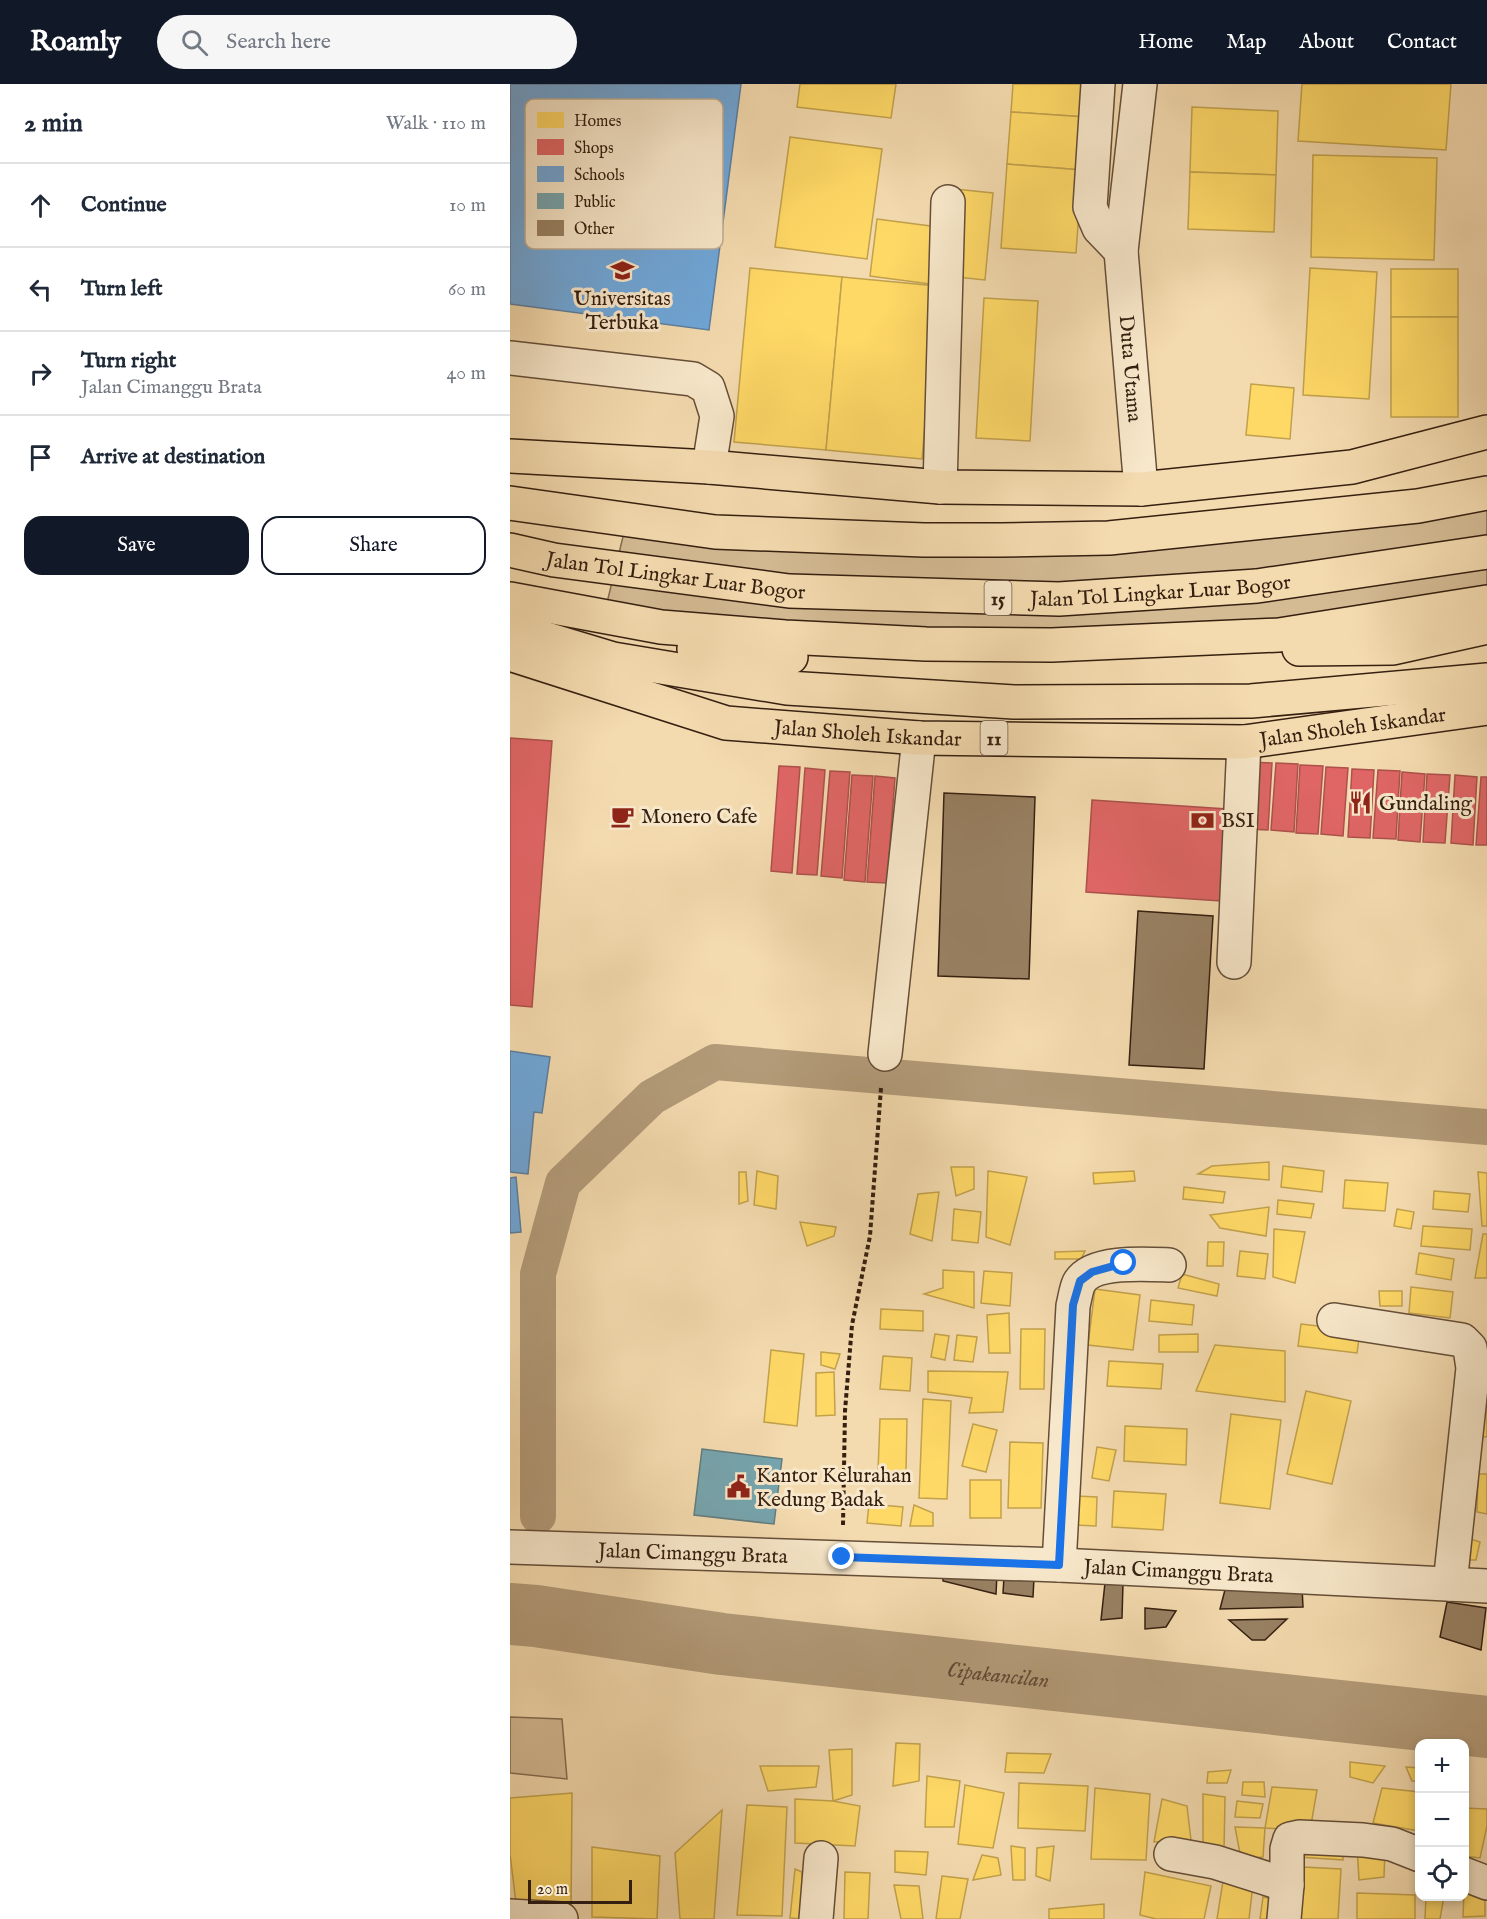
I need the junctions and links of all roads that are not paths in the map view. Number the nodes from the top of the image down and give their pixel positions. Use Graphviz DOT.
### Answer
graph roads {
  1 [pos="1098,84"];
  2 [pos="1140,84"];
  3 [pos="948,202"];
  4 [pos="1121,250"];
  5 [pos="510,358"];
  6 [pos="1487,432"];
  7 [pos="510,456"];
  8 [pos="709,467"];
  9 [pos="1487,474"];
  10 [pos="940,487"];
  11 [pos="1141,489"];
  12 [pos="1487,493"];
  13 [pos="515,503"];
  14 [pos="510,550"];
  15 [pos="1487,552"];
  16 [pos="510,599"];
  17 [pos="1487,602"];
  18 [pos="510,618"];
  19 [pos="1487,627"];
  20 [pos="510,628"];
  21 [pos="510,654"];
  22 [pos="1487,680"];
  23 [pos="1487,708"];
  24 [pos="919,738"];
  25 [pos="1244,742"];
  26 [pos="1234,962"];
  27 [pos="883,1069"];
  28 [pos="1169,1264"];
  29 [pos="1334,1320"];
  30 [pos="510,1547"];
  31 [pos="1059,1565"];
  32 [pos="1450,1584"];
  33 [pos="1487,1586"];
  34 [pos="1415,1853"];
  35 [pos="1171,1854"];
  36 [pos="821,1858"];
  37 [pos="1469,1876"];
  38 [pos="1487,1883"];
  39 [pos="1287,1885"];
  40 [pos="510,1916"];
  41 [pos="561,1919"];
  42 [pos="816,1919"];
  43 [pos="1284,1919"];
  1 -- 4 [label="street"];
  2 -- 4 [label="street, Duta Utama"];
  3 -- 10 [label="street"];
  4 -- 11 [label="street, Duta Utama"];
  5 -- 8 [label="street"];
  6 -- 11 [label="highway"];
  7 -- 8 [label="highway"];
  8 -- 10 [label="highway"];
  9 -- 13 [label="highway"];
  10 -- 11 [label="highway"];
  12 -- 13 [label="highway"];
  14 -- 15 [label="highway, Jalan Tol Lingkar Luar Bogor / 15"];
  16 -- 17 [label="highway, 15"];
  18 -- 19 [label="highway"];
  20 -- 22 [label="highway"];
  21 -- 24 [label="highway, Jalan Sholeh Iskandar / 11"];
  23 -- 25 [label="highway, Jalan Sholeh Iskandar / 11"];
  24 -- 25 [label="highway, Jalan Sholeh Iskandar / 11"];
  24 -- 27 [label="street"];
  25 -- 26 [label="street"];
  28 -- 31 [label="street"];
  29 -- 32 [label="street"];
  30 -- 31 [label="street, Jalan Cimanggu Brata"];
  31 -- 32 [label="street, Jalan Cimanggu Brata"];
  32 -- 33 [label="street, Jalan Cimanggu Brata"];
  34 -- 39 [label="street"];
  35 -- 39 [label="street"];
  36 -- 42 [label="street"];
  37 -- 38 [label="street"];
  39 -- 43 [label="street"];
  40 -- 41 [label="street"];
}
